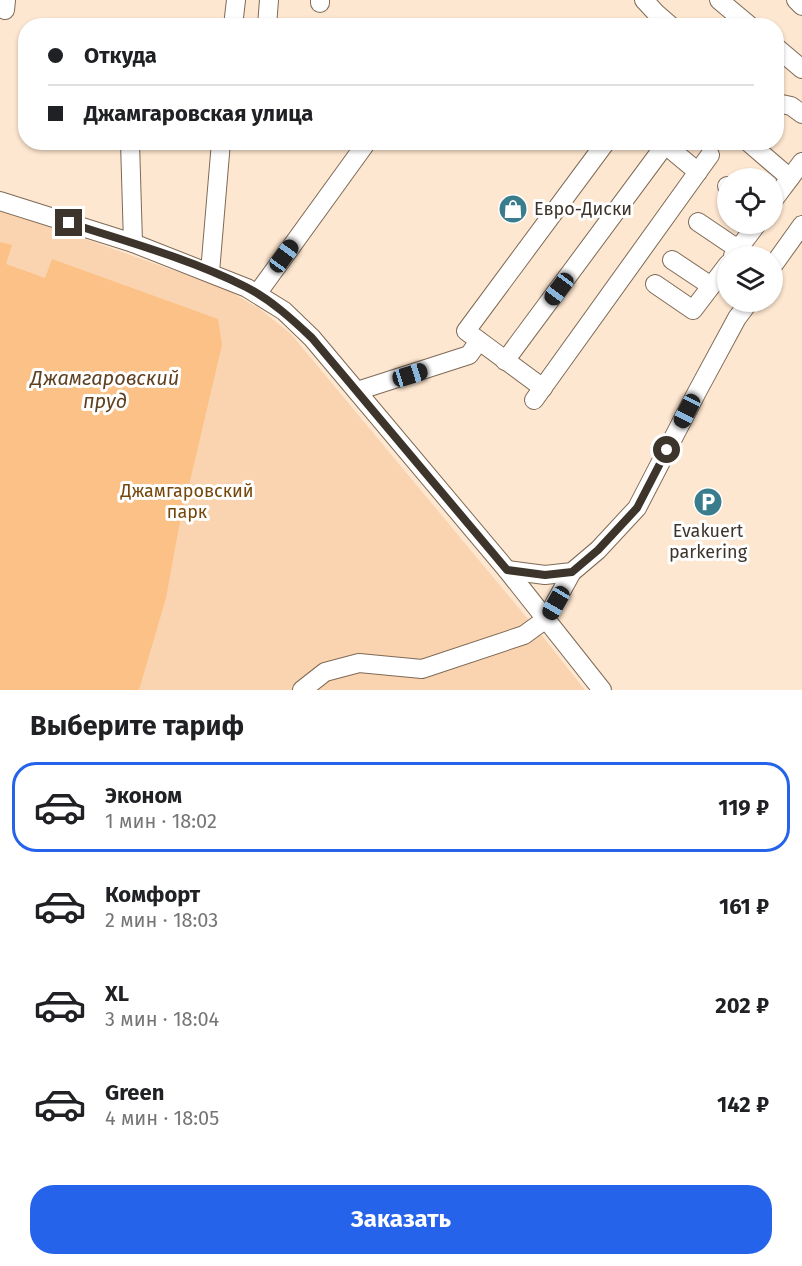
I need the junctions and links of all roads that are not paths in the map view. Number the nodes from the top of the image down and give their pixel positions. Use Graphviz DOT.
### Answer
graph roads {
  1 [pos="224,0"];
  2 [pos="236,0"];
  3 [pos="269,0"];
  4 [pos="719,0"];
  5 [pos="796,0"];
  6 [pos="802,6"];
  7 [pos="225,18"];
  8 [pos="234,18"];
  9 [pos="268,18"];
  10 [pos="740,18"];
  11 [pos="784,54"];
  12 [pos="802,69"];
  13 [pos="784,104"];
  14 [pos="802,114"];
  15 [pos="130,150"];
  16 [pos="220,150"];
  17 [pos="361,150"];
  18 [pos="600,150"];
  19 [pos="659,150"];
  20 [pos="671,150"];
  21 [pos="757,150"];
  22 [pos="710,155"];
  23 [pos="802,162"];
  24 [pos="699,172"];
  25 [pos="790,178"];
  26 [pos="783,187"];
  27 [pos="0,201"];
  28 [pos="698,222"];
  29 [pos="802,225"];
  30 [pos="133,243"];
  31 [pos="723,246"];
  32 [pos="783,252"];
  33 [pos="672,260"];
  34 [pos="210,272"];
  35 [pos="717,278"];
  36 [pos="655,284"];
  37 [pos="711,286"];
  38 [pos="257,294"];
  39 [pos="742,312"];
  40 [pos="479,341"];
  41 [pos="505,360"];
  42 [pos="357,391"];
  43 [pos="507,570"];
  44 [pos="572,572"];
  45 [pos="546,619"];
  46 [pos="302,690"];
  47 [pos="602,690"];
  1 -- 7 [label="street"];
  2 -- 8 [label="street"];
  3 -- 9 [label="street"];
  4 -- 10 [label="street"];
  5 -- 6 [label="street"];
  11 -- 12 [label="street"];
  13 -- 14 [label="street"];
  15 -- 30 [label="street"];
  16 -- 34 [label="street"];
  17 -- 38 [label="street"];
  18 -- 40 [label="street"];
  19 -- 41 [label="street"];
  20 -- 24 [label="street"];
  21 -- 25 [label="street"];
  22 -- 24 [label="street"];
  23 -- 25 [label="street"];
  24 -- 41 [label="street"];
  25 -- 26 [label="street"];
  27 -- 30 [label="street"];
  28 -- 31 [label="street"];
  29 -- 32 [label="street"];
  30 -- 34 [label="street"];
  33 -- 37 [label="street"];
  34 -- 38 [label="street"];
  35 -- 37 [label="street"];
  36 -- 37 [label="street"];
  38 -- 42 [label="street"];
  39 -- 44 [label="street"];
  40 -- 41 [label="street"];
  40 -- 42 [label="street"];
  42 -- 43 [label="street"];
  43 -- 44 [label="street"];
  43 -- 45 [label="street"];
  44 -- 45 [label="street"];
  45 -- 46 [label="street"];
  45 -- 47 [label="street"];
}
